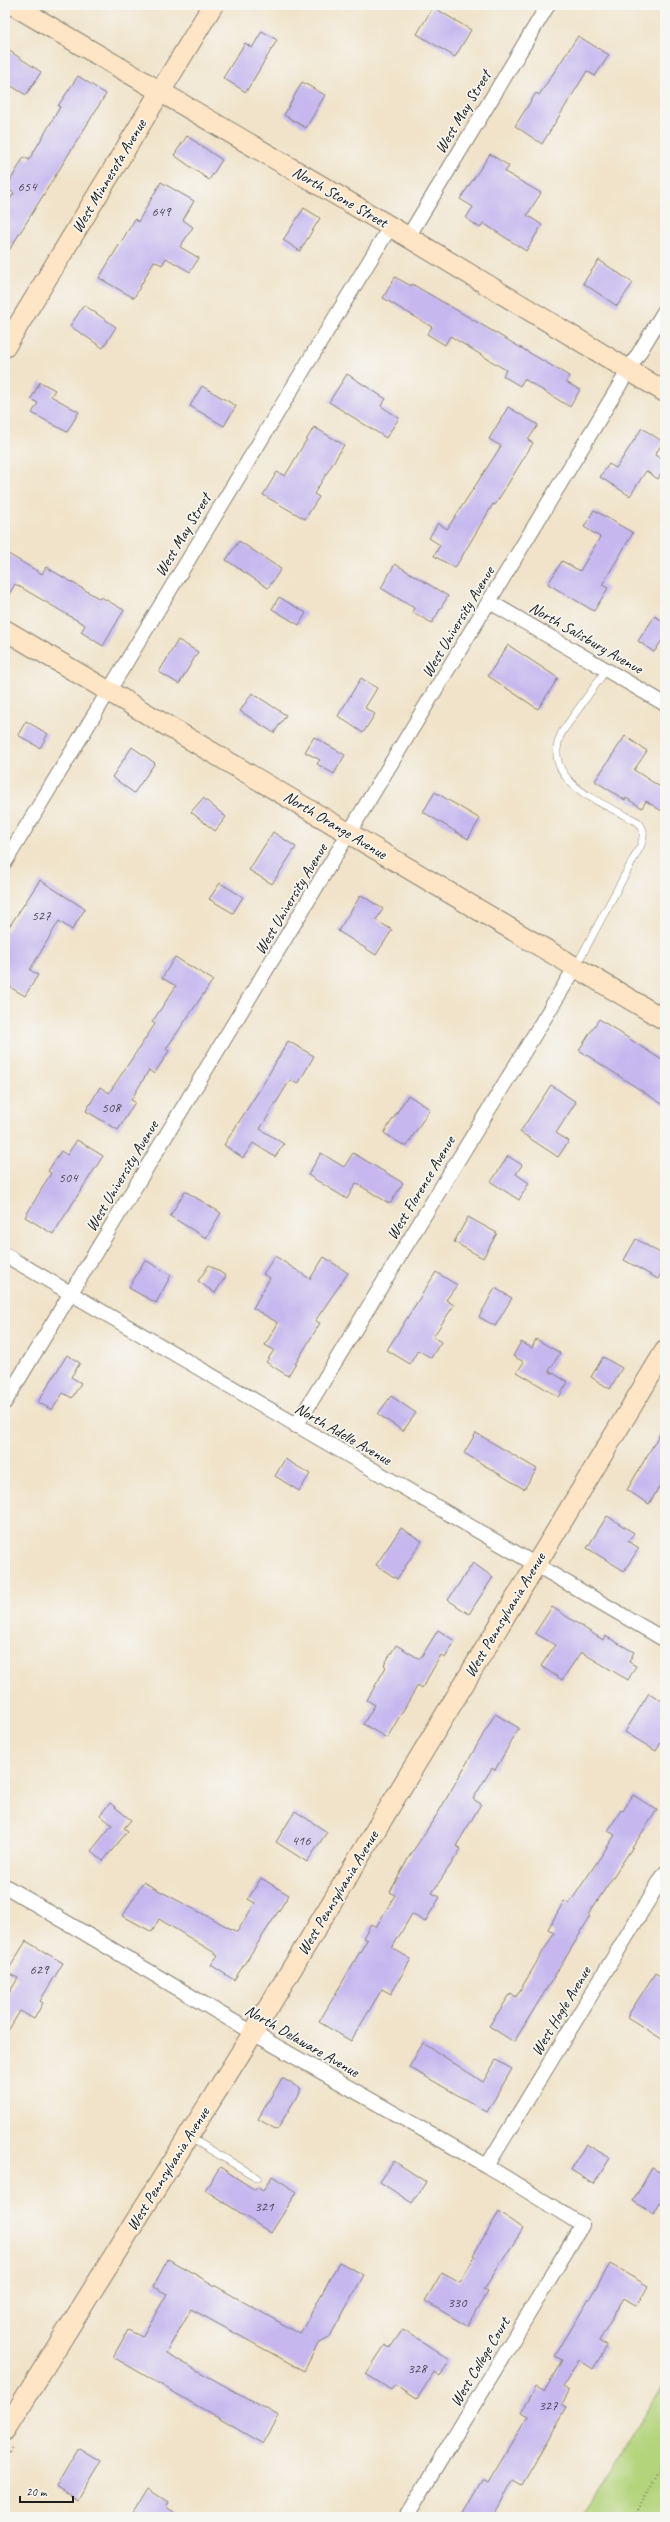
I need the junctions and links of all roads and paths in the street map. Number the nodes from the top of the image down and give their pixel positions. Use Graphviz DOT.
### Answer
graph roads {
  1 [pos="13,5"];
  2 [pos="213,5"];
  3 [pos="548,5"];
  4 [pos="160,92"];
  5 [pos="390,226"];
  6 [pos="408,236"];
  7 [pos="665,310"];
  8 [pos="5,347"];
  9 [pos="628,371"];
  10 [pos="665,392"];
  11 [pos="490,602"];
  12 [pos="5,630"];
  13 [pos="606,670"];
  14 [pos="108,691"];
  15 [pos="665,704"];
  16 [pos="350,834"];
  17 [pos="5,862"];
  18 [pos="575,968"];
  19 [pos="665,1020"];
  20 [pos="5,1255"];
  21 [pos="71,1294"];
  22 [pos="665,1351"];
  23 [pos="5,1402"];
  24 [pos="296,1426"];
  25 [pos="535,1566"];
  26 [pos="665,1640"];
  27 [pos="665,1873"];
  28 [pos="5,1886"];
  29 [pos="253,2033"];
  30 [pos="188,2137"];
  31 [pos="487,2166"];
  32 [pos="258,2178"];
  33 [pos="582,2225"];
  34 [pos="5,2430"];
  35 [pos="665,2462"];
  36 [pos="406,2517"];
  37 [pos="633,2517"];
  1 -- 4 [label="street, North Stone Street"];
  2 -- 4 [label="street, West Minnesota Avenue"];
  3 -- 6 [label="street, West May Street"];
  4 -- 5 [label="street, North Stone Street"];
  4 -- 8 [label="street, West Minnesota Avenue"];
  5 -- 6 [label="street, North Stone Street"];
  5 -- 14 [label="street, West May Street"];
  6 -- 9 [label="street, North Stone Street"];
  7 -- 9 [label="street, West University Avenue"];
  9 -- 10 [label="street, North Stone Street"];
  9 -- 11 [label="street, West University Avenue"];
  11 -- 13 [label="street, North Salisbury Avenue"];
  11 -- 16 [label="street, West University Avenue"];
  12 -- 14 [label="street, North Orange Avenue"];
  13 -- 15 [label="street, North Salisbury Avenue"];
  13 -- 18 [label="lane"];
  14 -- 16 [label="street, North Orange Avenue"];
  14 -- 17 [label="street, West May Street"];
  16 -- 18 [label="street, North Orange Avenue"];
  16 -- 21 [label="street, West University Avenue"];
  18 -- 19 [label="street, North Orange Avenue"];
  18 -- 24 [label="street, West Florence Avenue"];
  20 -- 21 [label="street, North Adelle Avenue"];
  21 -- 23 [label="street, West University Avenue"];
  21 -- 24 [label="street, North Adelle Avenue"];
  22 -- 25 [label="street, West Pennsylvania Avenue"];
  24 -- 25 [label="street, North Adelle Avenue"];
  25 -- 26 [label="street, North Adelle Avenue"];
  25 -- 29 [label="street, West Pennsylvania Avenue"];
  27 -- 31 [label="street, West Hogle Avenue"];
  28 -- 29 [label="street, North Delaware Avenue"];
  29 -- 30 [label="street, West Pennsylvania Avenue"];
  29 -- 31 [label="street, North Delaware Avenue"];
  30 -- 32 [label="lane"];
  30 -- 34 [label="street, West Pennsylvania Avenue"];
  31 -- 33 [label="street, North Delaware Avenue"];
  33 -- 36 [label="street, West College Court"];
  35 -- 37 [label="path"];
}
